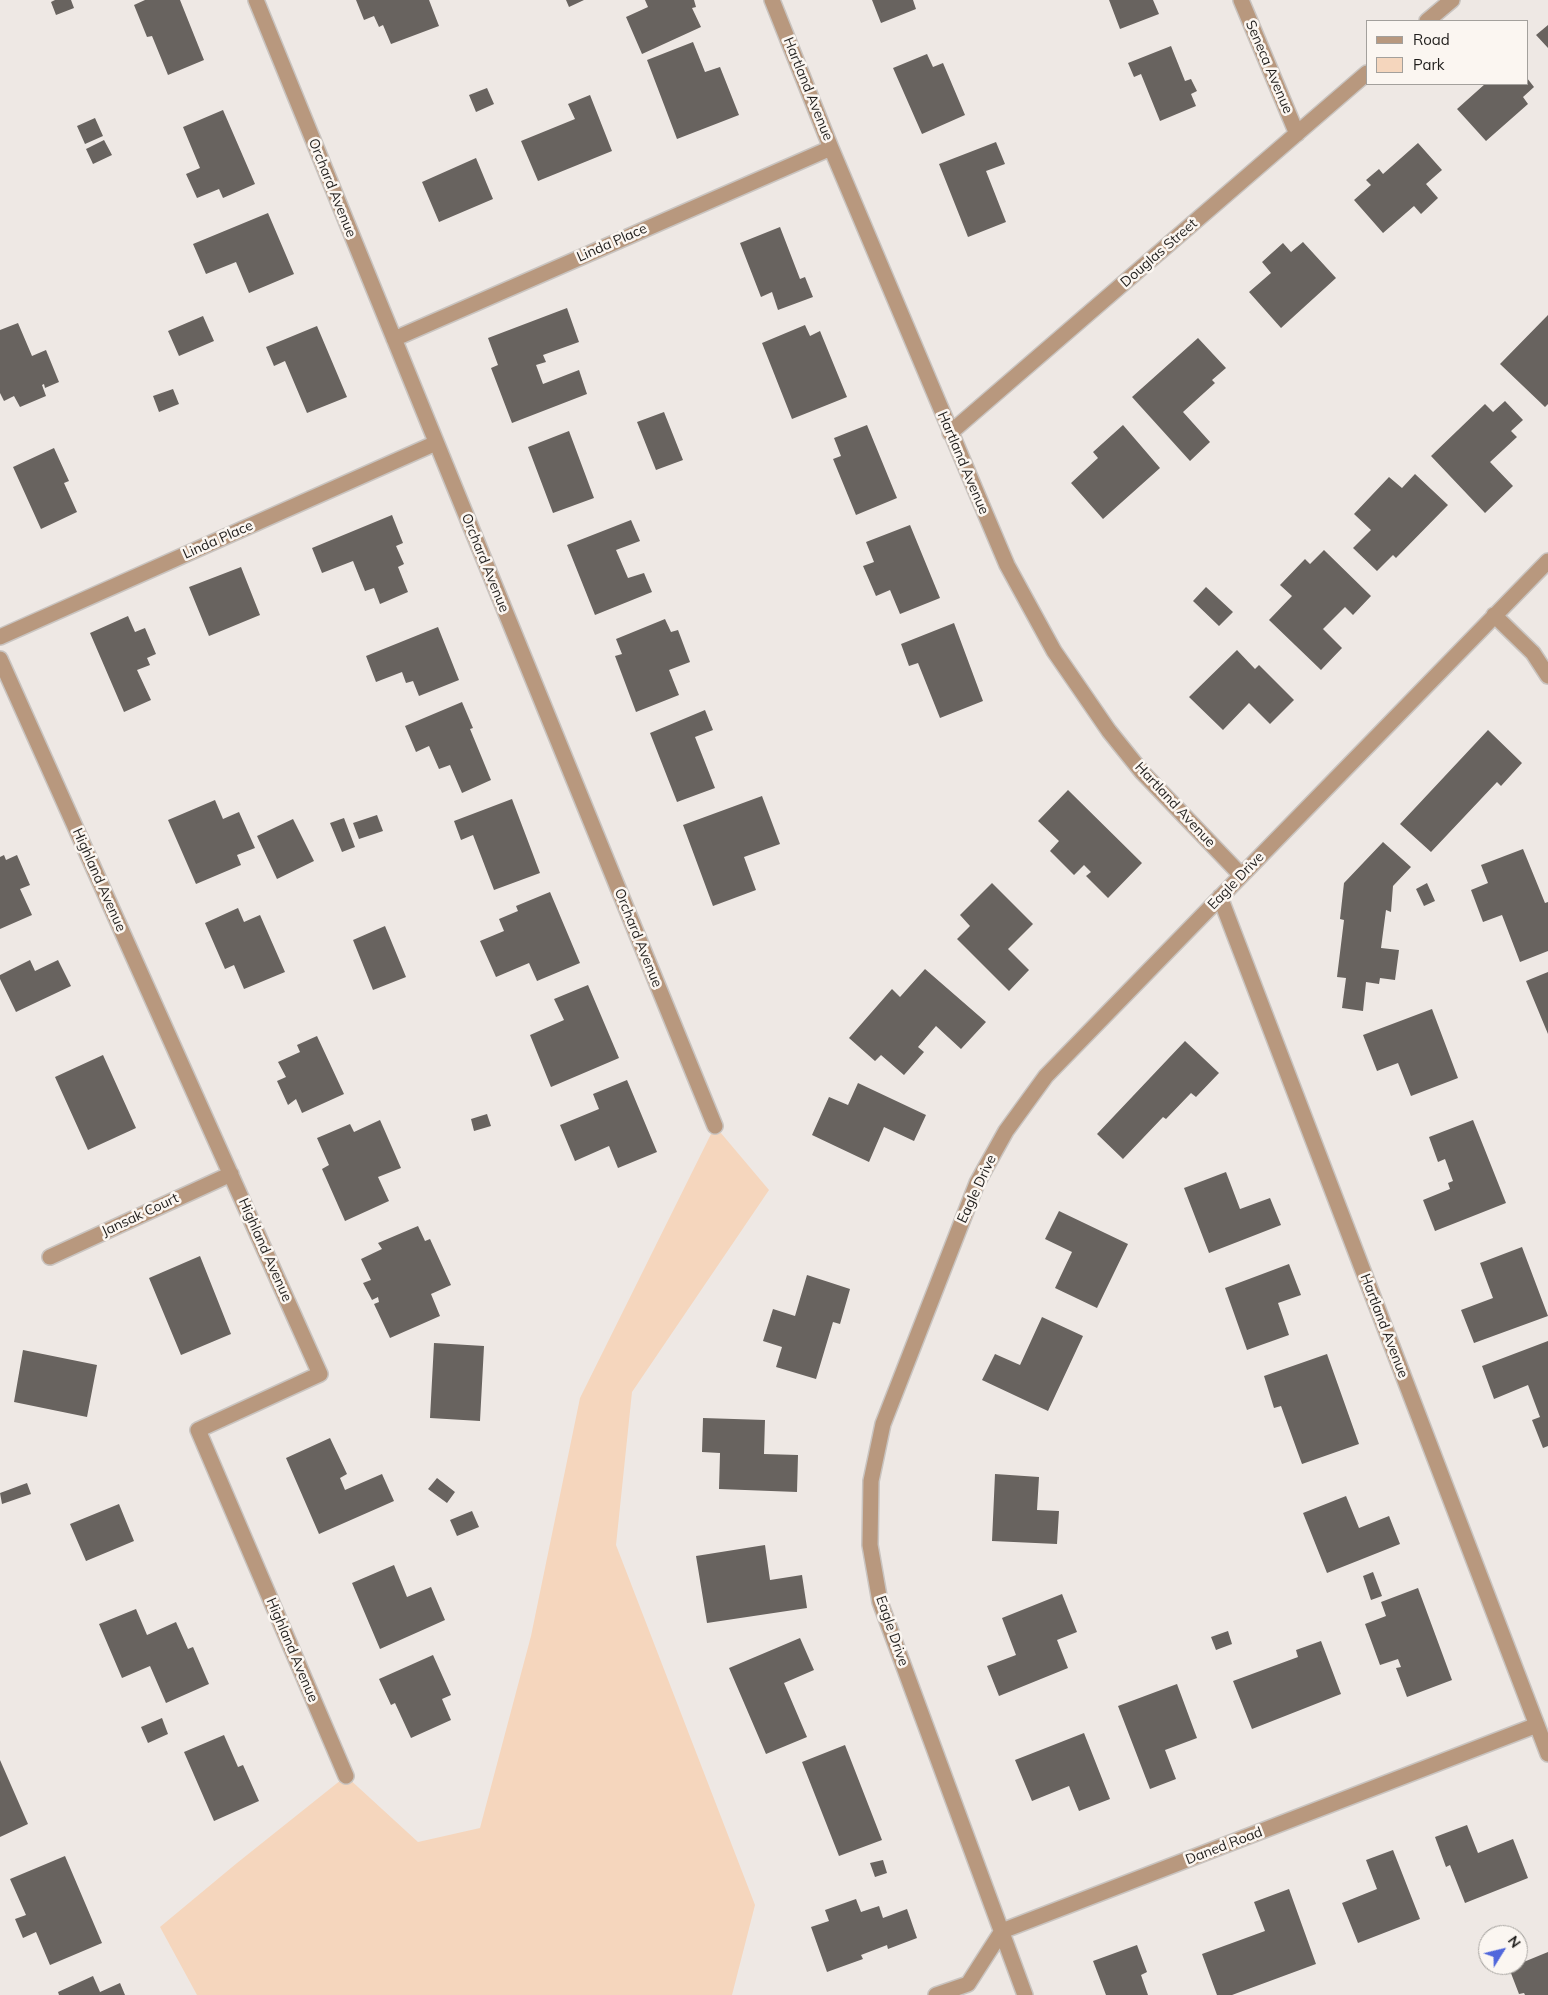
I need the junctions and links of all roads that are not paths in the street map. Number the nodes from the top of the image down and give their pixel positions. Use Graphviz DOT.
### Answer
graph roads {
  1 [pos="256,0"];
  2 [pos="772,0"];
  3 [pos="1241,0"];
  4 [pos="1452,0"];
  5 [pos="1428,20"];
  6 [pos="1366,75"];
  7 [pos="1297,134"];
  8 [pos="831,148"];
  9 [pos="394,339"];
  10 [pos="950,433"];
  11 [pos="436,442"];
  12 [pos="1548,560"];
  13 [pos="1494,615"];
  14 [pos="0,637"];
  15 [pos="0,659"];
  16 [pos="1548,676"];
  17 [pos="1242,875"];
  18 [pos="1220,897"];
  19 [pos="715,1126"];
  20 [pos="231,1174"];
  21 [pos="50,1257"];
  22 [pos="1537,1725"];
  23 [pos="1548,1754"];
  24 [pos="346,1776"];
  25 [pos="1002,1931"];
  26 [pos="936,1995"];
  27 [pos="1026,1995"];
  1 -- 9 [label="street, Orchard Avenue"];
  2 -- 8 [label="street, Hartland Avenue"];
  3 -- 7 [label="street, Seneca Avenue"];
  4 -- 5 [label="street"];
  6 -- 7 [label="street, Douglas Street"];
  7 -- 10 [label="street, Douglas Street"];
  8 -- 9 [label="street, Linda Place"];
  8 -- 10 [label="street, Hartland Avenue"];
  9 -- 11 [label="street, Orchard Avenue"];
  10 -- 17 [label="street, Hartland Avenue"];
  11 -- 14 [label="street, Linda Place"];
  11 -- 19 [label="street, Orchard Avenue"];
  12 -- 13 [label="street, Eagle Drive"];
  13 -- 16 [label="street"];
  13 -- 17 [label="street, Eagle Drive"];
  15 -- 20 [label="street, Highland Avenue"];
  17 -- 18 [label="street, Eagle Drive"];
  18 -- 22 [label="street, Hartland Avenue"];
  18 -- 25 [label="street, Eagle Drive"];
  20 -- 21 [label="street, Jansak Court"];
  20 -- 24 [label="street, Highland Avenue"];
  22 -- 23 [label="street, Hartland Avenue"];
  22 -- 25 [label="street, Daned Road"];
  25 -- 26 [label="street"];
  25 -- 27 [label="street, Eagle Drive"];
}
